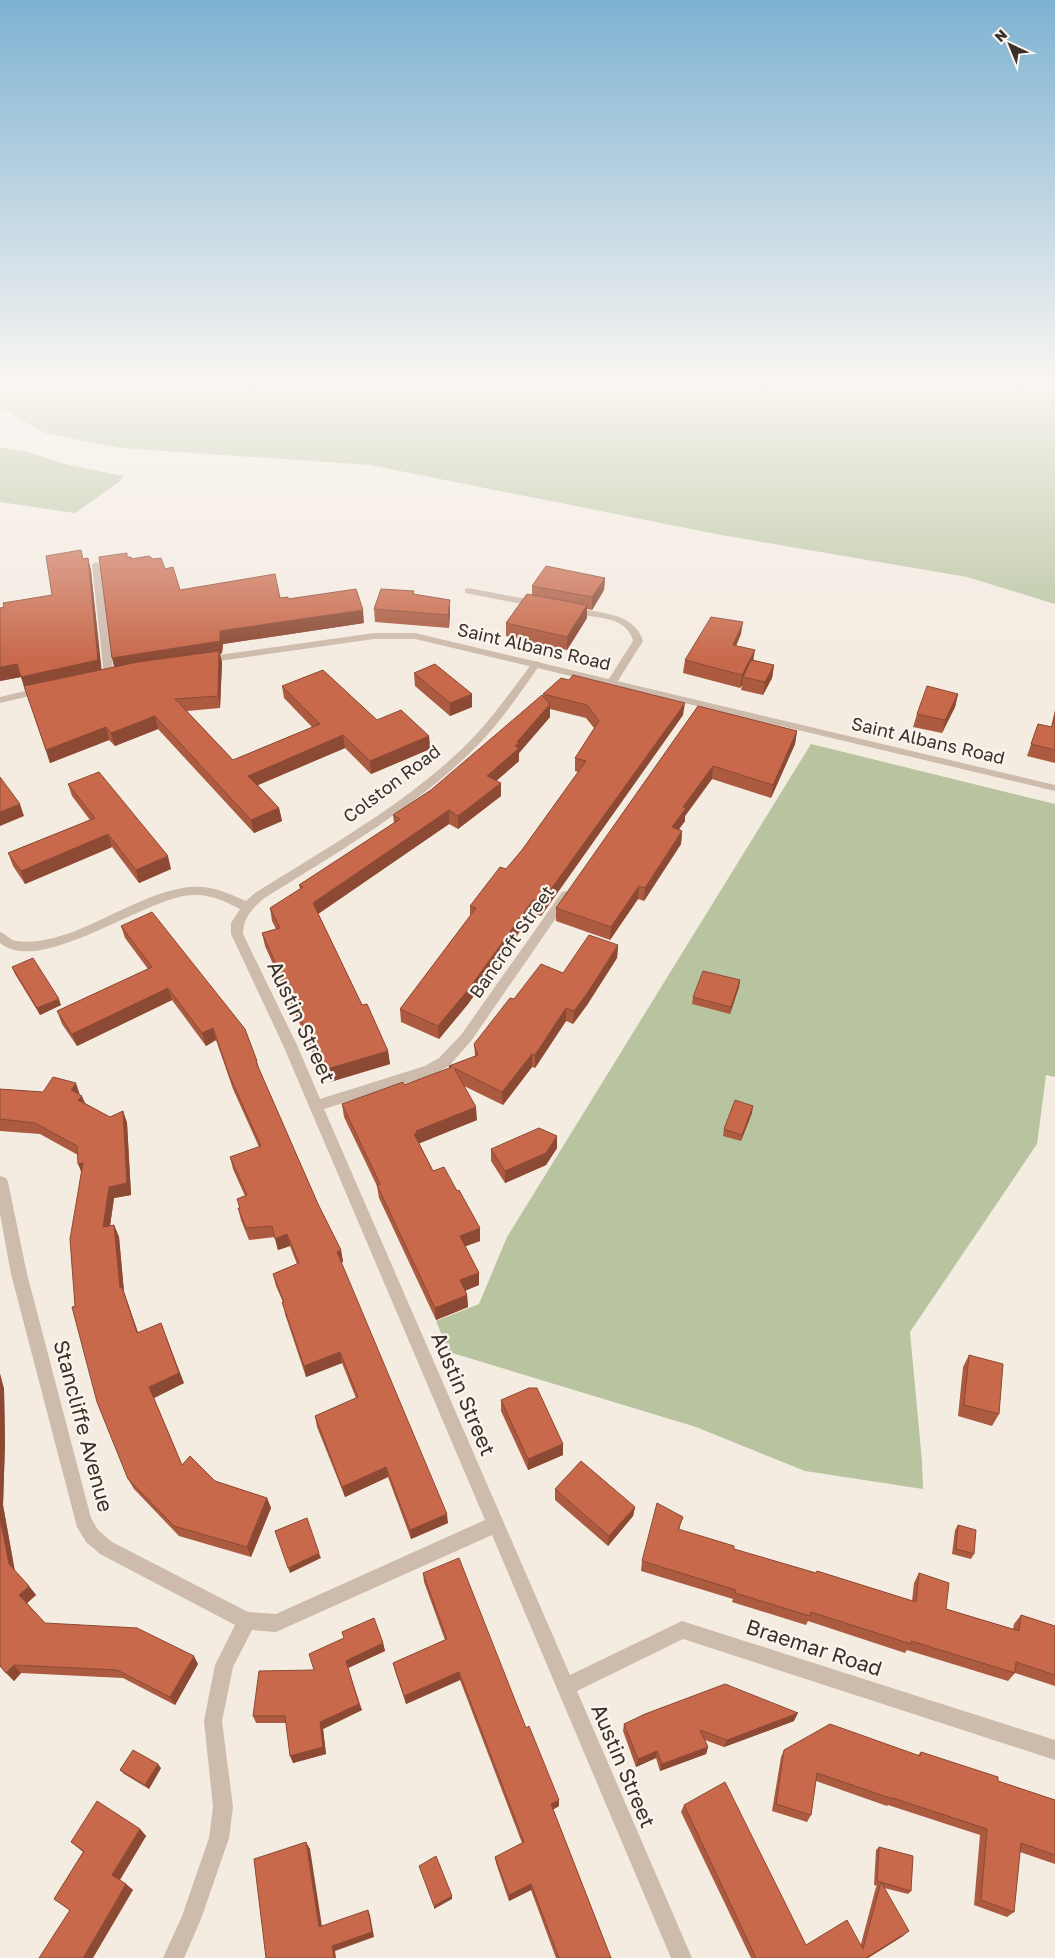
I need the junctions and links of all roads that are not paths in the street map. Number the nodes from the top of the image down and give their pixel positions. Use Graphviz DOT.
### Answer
graph roads {
  1 [pos="96,565"];
  2 [pos="468,591"];
  3 [pos="190,662"];
  4 [pos="536,664"];
  5 [pos="109,676"];
  6 [pos="612,682"];
  7 [pos="56,687"];
  8 [pos="0,700"];
  9 [pos="700,703"];
  10 [pos="690,718"];
  11 [pos="1055,788"];
  12 [pos="576,881"];
  13 [pos="247,908"];
  14 [pos="0,936"];
  15 [pos="316,1106"];
  16 [pos="1,1182"];
  17 [pos="496,1524"];
  18 [pos="247,1621"];
  19 [pos="566,1687"];
  20 [pos="1055,1750"];
  21 [pos="173,1958"];
  22 [pos="682,1958"];
  1 -- 5 [label="street"];
  2 -- 6 [label="street"];
  3 -- 4 [label="street, Saint Albans Road"];
  4 -- 6 [label="street, Saint Albans Road"];
  4 -- 13 [label="street, Colston Road"];
  6 -- 9 [label="street, Saint Albans Road"];
  7 -- 8 [label="street"];
  9 -- 10 [label="street"];
  9 -- 11 [label="street, Saint Albans Road"];
  12 -- 15 [label="street, Bancroft Street"];
  13 -- 14 [label="street"];
  13 -- 15 [label="street, Austin Street"];
  15 -- 17 [label="street, Austin Street"];
  16 -- 18 [label="street, Stancliffe Avenue"];
  17 -- 18 [label="street, Stancliffe Avenue"];
  17 -- 19 [label="street, Austin Street"];
  18 -- 21 [label="street"];
  19 -- 20 [label="street, Braemar Road"];
  19 -- 22 [label="street, Austin Street"];
}
